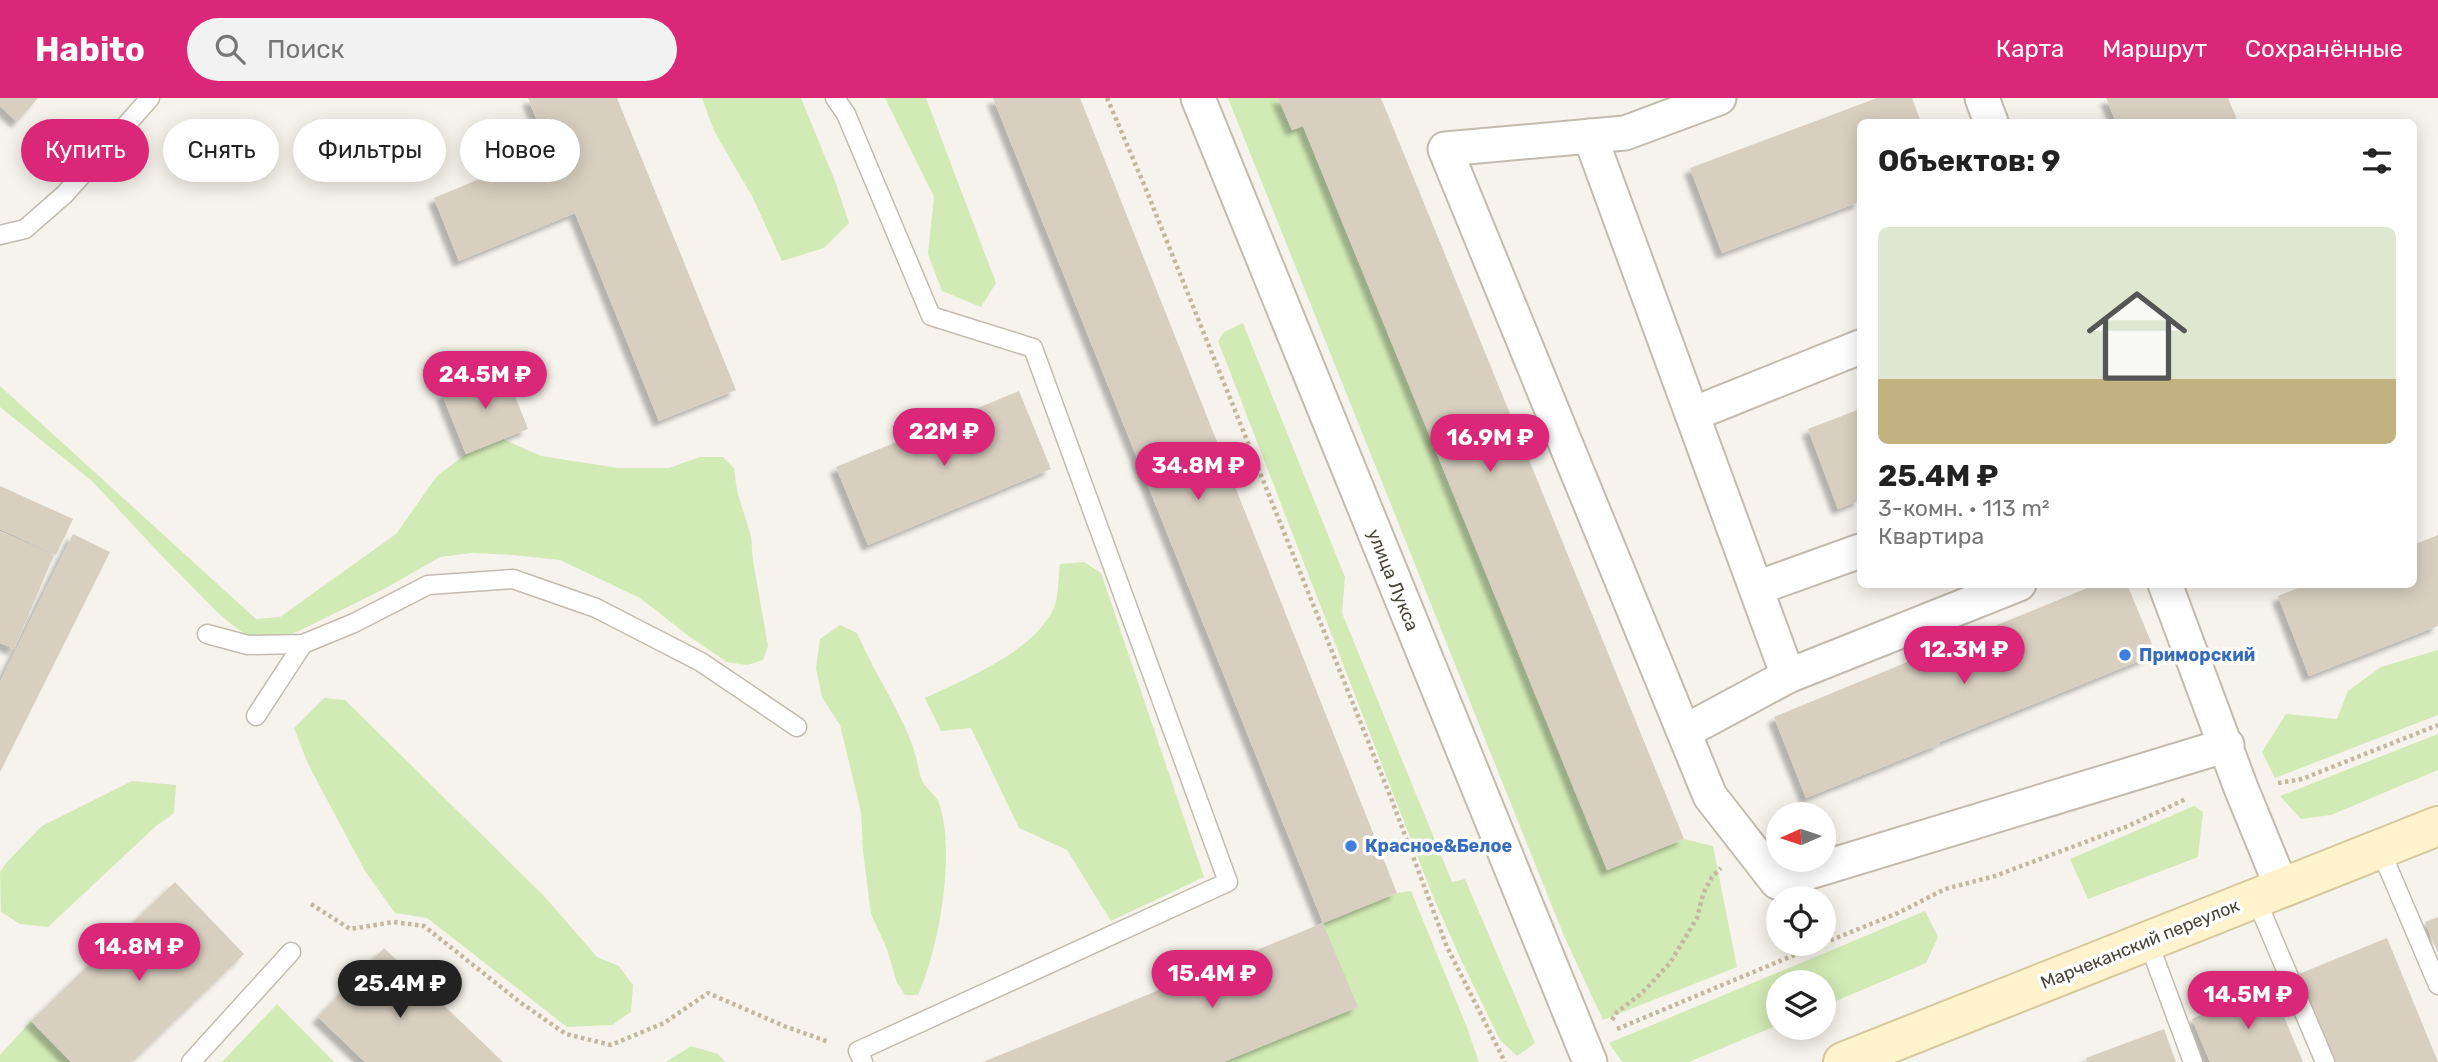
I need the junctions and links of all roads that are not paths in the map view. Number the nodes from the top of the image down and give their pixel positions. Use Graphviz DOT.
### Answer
graph roads {
  1 [pos="150,98"];
  2 [pos="835,98"];
  3 [pos="1198,98"];
  4 [pos="1718,98"];
  5 [pos="1982,98"];
  6 [pos="1990,119"];
  7 [pos="1590,136"];
  8 [pos="0,235"];
  9 [pos="1857,348"];
  10 [pos="1693,414"];
  11 [pos="1857,552"];
  12 [pos="1757,588"];
  13 [pos="2009,588"];
  14 [pos="2167,588"];
  15 [pos="207,635"];
  16 [pos="303,644"];
  17 [pos="1788,676"];
  18 [pos="256,716"];
  19 [pos="797,727"];
  20 [pos="1684,732"];
  21 [pos="2227,745"];
  22 [pos="2438,826"];
  23 [pos="2380,849"];
  24 [pos="2269,893"];
  25 [pos="2148,941"];
  26 [pos="291,952"];
  27 [pos="2438,985"];
  28 [pos="1591,1046"];
  29 [pos="861,1057"];
  30 [pos="191,1062"];
  31 [pos="1843,1062"];
  32 [pos="2193,1062"];
  33 [pos="2325,1062"];
  1 -- 8 [label="lane"];
  2 -- 29 [label="lane"];
  3 -- 28 [label="street, улица Лукса"];
  4 -- 7 [label="street"];
  5 -- 6 [label="street"];
  7 -- 10 [label="street"];
  7 -- 20 [label="street"];
  9 -- 10 [label="street"];
  10 -- 12 [label="street"];
  11 -- 12 [label="street"];
  12 -- 17 [label="street"];
  13 -- 17 [label="street"];
  14 -- 21 [label="street"];
  15 -- 16 [label="lane"];
  16 -- 18 [label="lane"];
  16 -- 19 [label="lane"];
  17 -- 20 [label="street"];
  20 -- 21 [label="street"];
  21 -- 24 [label="street"];
  22 -- 23 [label="main road, Марчеканский переулок"];
  23 -- 24 [label="main road, Марчеканский переулок"];
  23 -- 27 [label="lane"];
  24 -- 25 [label="main road, Марчеканский переулок"];
  24 -- 33 [label="lane"];
  25 -- 31 [label="main road, Марчеканский переулок"];
  25 -- 32 [label="lane"];
  26 -- 30 [label="lane"];
}
